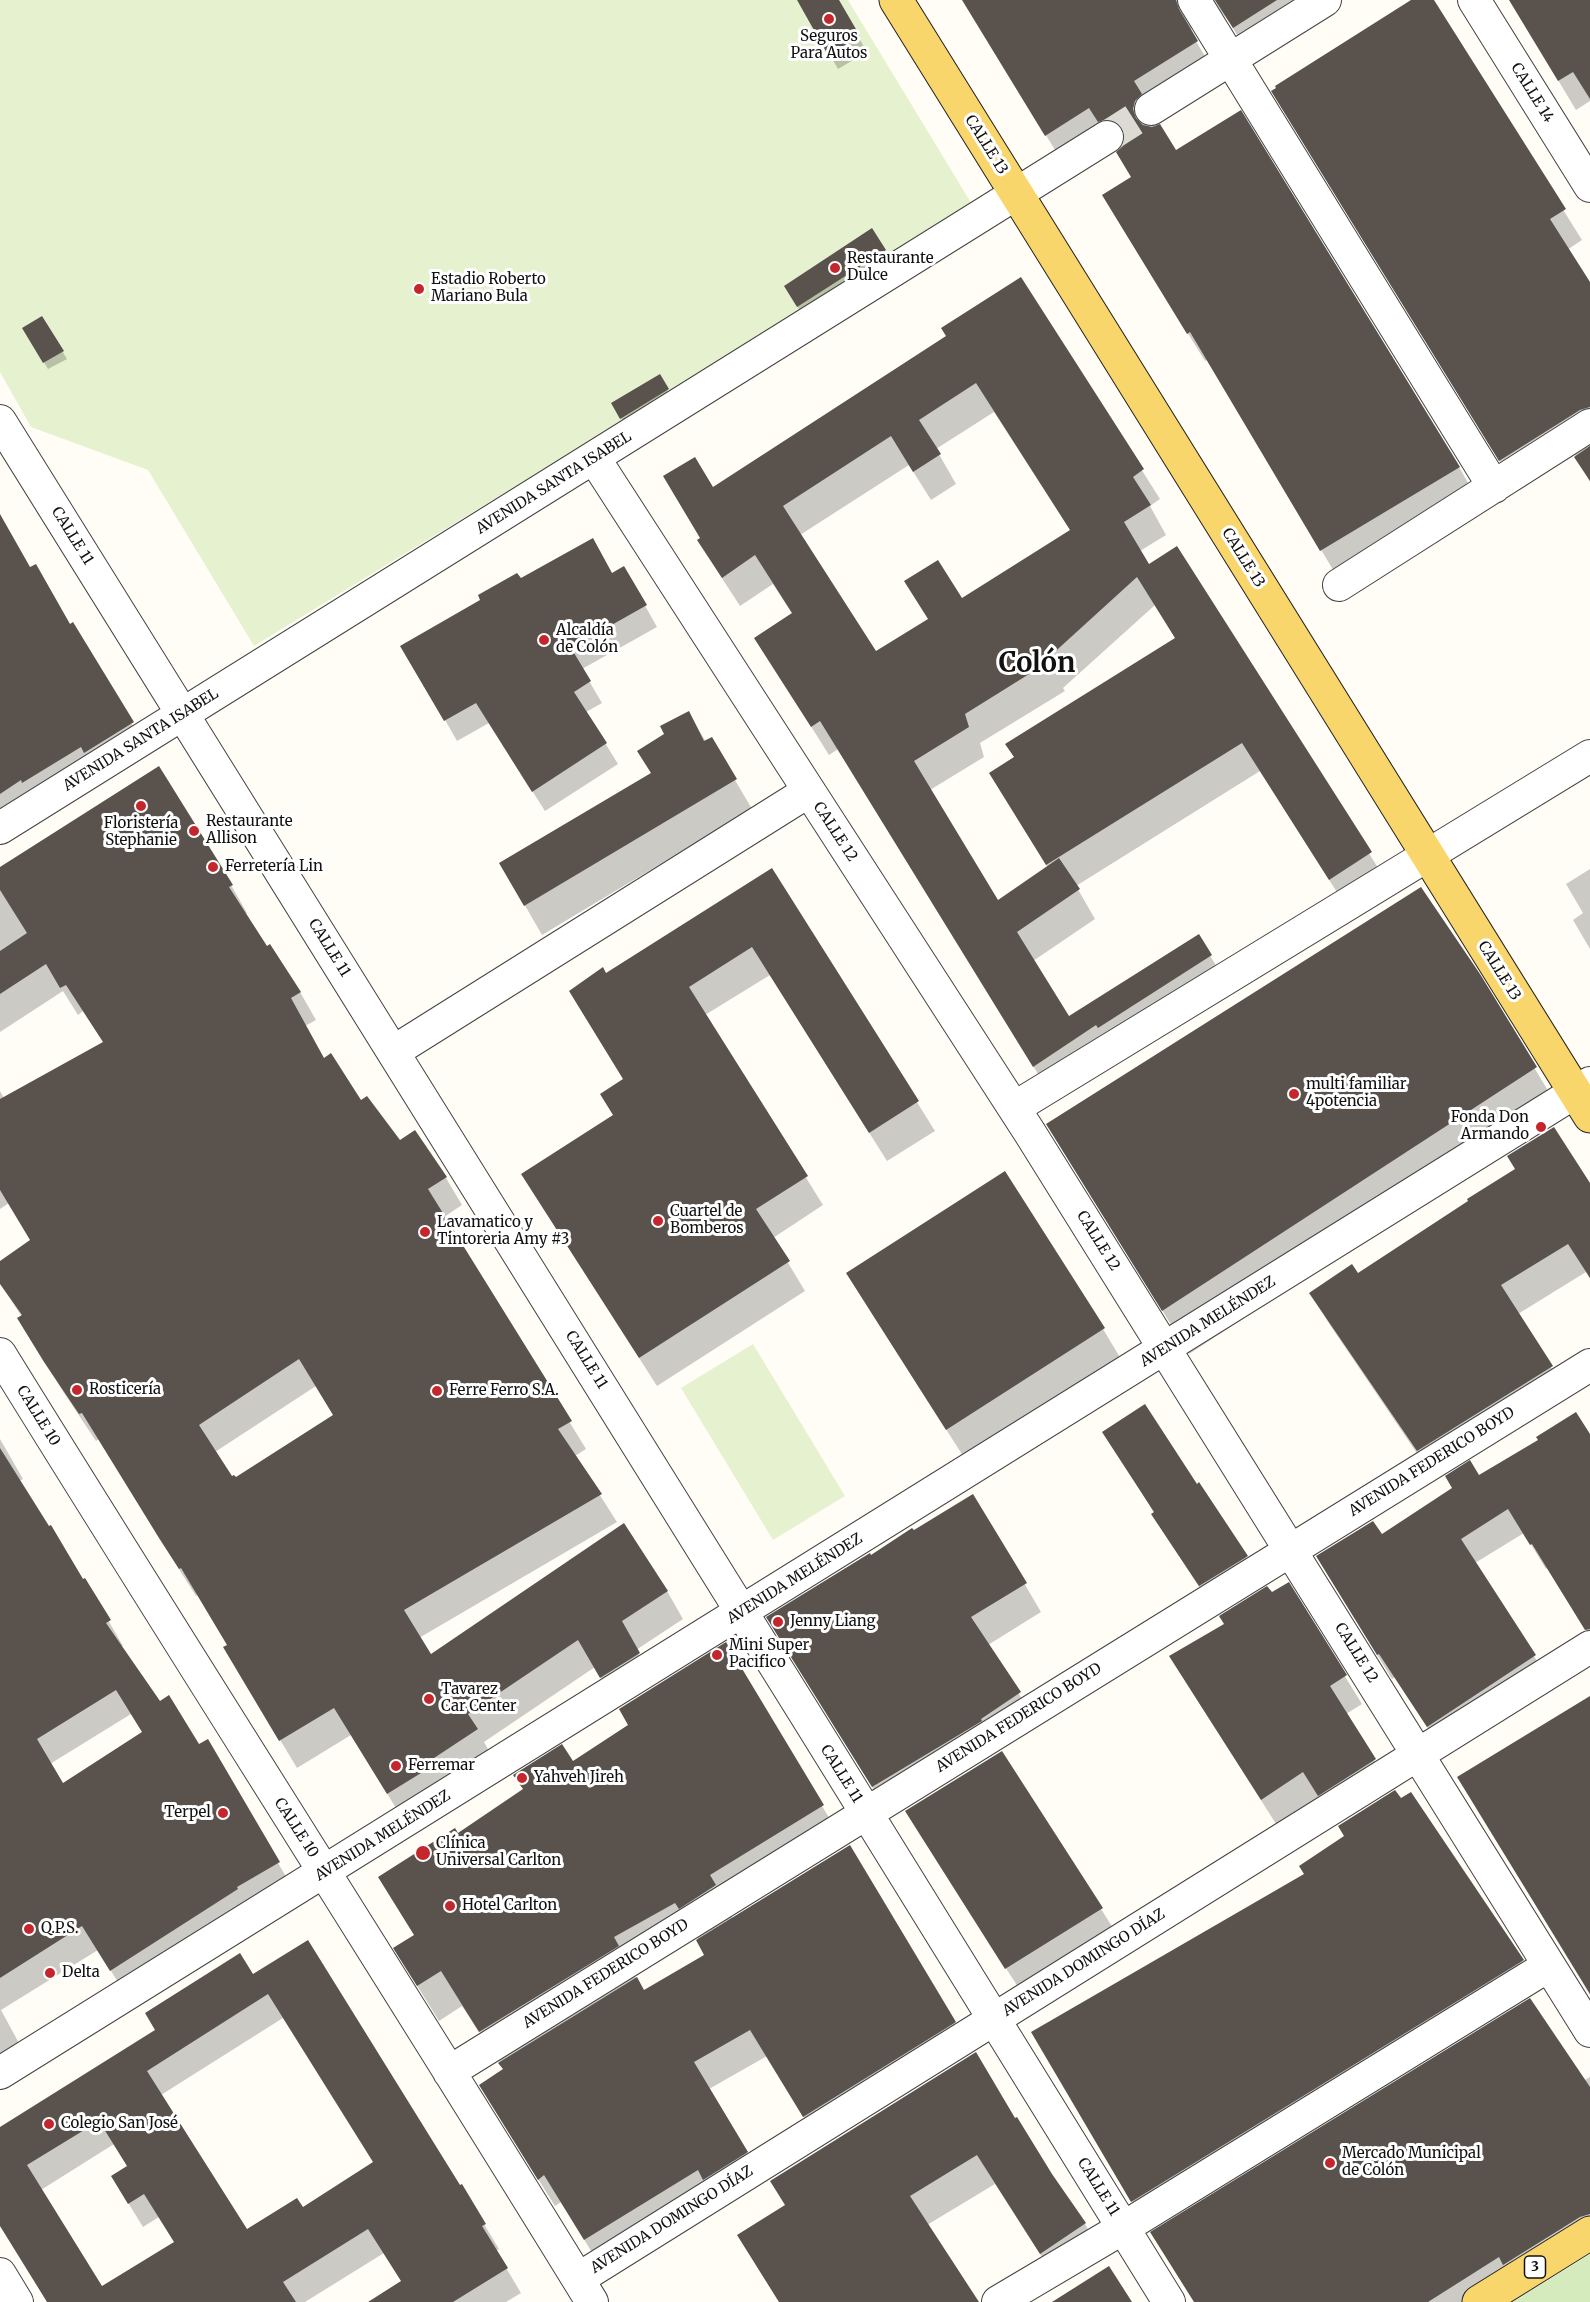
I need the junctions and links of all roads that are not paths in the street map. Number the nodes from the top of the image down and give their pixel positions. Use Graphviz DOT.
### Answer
graph roads {
  1 [pos="896,0"];
  2 [pos="1194,0"];
  3 [pos="1325,0"];
  4 [pos="1474,0"];
  5 [pos="1230,59"];
  6 [pos="1151,109"];
  7 [pos="1107,136"];
  8 [pos="1590,186"];
  9 [pos="1016,193"];
  10 [pos="0,421"];
  11 [pos="1590,425"];
  12 [pos="594,458"];
  13 [pos="1494,487"];
  14 [pos="1339,585"];
  15 [pos="183,714"];
  16 [pos="1590,756"];
  17 [pos="809,791"];
  18 [pos="0,828"];
  19 [pos="1427,855"];
  20 [pos="393,1052"];
  21 [pos="1585,1098"];
  22 [pos="1014,1108"];
  23 [pos="1165,1348"];
  24 [pos="0,1354"];
  25 [pos="1590,1365"];
  26 [pos="1291,1549"];
  27 [pos="741,1612"];
  28 [pos="1590,1647"];
  29 [pos="1419,1754"];
  30 [pos="865,1813"];
  31 [pos="324,1872"];
  32 [pos="1548,1966"];
  33 [pos="993,2019"];
  34 [pos="1590,2031"];
  35 [pos="448,2072"];
  36 [pos="0,2073"];
  37 [pos="1123,2228"];
  38 [pos="1590,2233"];
  39 [pos="0,2274"];
  40 [pos="585,2291"];
  41 [pos="17,2302"];
  42 [pos="998,2302"];
  43 [pos="1169,2302"];
  44 [pos="1479,2302"];
  1 -- 9 [label="main road, CALLE 13"];
  2 -- 5 [label="street"];
  3 -- 5 [label="street"];
  4 -- 8 [label="street, CALLE 14"];
  5 -- 6 [label="street"];
  5 -- 13 [label="street"];
  7 -- 9 [label="street, AVENIDA SANTA ISABEL"];
  9 -- 12 [label="street, AVENIDA SANTA ISABEL"];
  9 -- 19 [label="main road, CALLE 13"];
  10 -- 15 [label="street, CALLE 11"];
  11 -- 13 [label="street"];
  12 -- 15 [label="street, AVENIDA SANTA ISABEL"];
  12 -- 17 [label="street, CALLE 12"];
  13 -- 14 [label="street"];
  15 -- 18 [label="street, AVENIDA SANTA ISABEL"];
  15 -- 20 [label="street, CALLE 11"];
  16 -- 19 [label="street"];
  17 -- 20 [label="street"];
  17 -- 22 [label="street, CALLE 12"];
  19 -- 21 [label="main road, CALLE 13"];
  19 -- 22 [label="street"];
  20 -- 27 [label="street, CALLE 11"];
  21 -- 23 [label="street, AVENIDA MELÉNDEZ"];
  22 -- 23 [label="street, CALLE 12"];
  23 -- 26 [label="street, CALLE 12"];
  23 -- 27 [label="street, AVENIDA MELÉNDEZ"];
  24 -- 31 [label="street, CALLE 10"];
  25 -- 26 [label="street, AVENIDA FEDERICO BOYD"];
  26 -- 29 [label="street, CALLE 12"];
  26 -- 30 [label="street, AVENIDA FEDERICO BOYD"];
  27 -- 30 [label="street, CALLE 11"];
  27 -- 31 [label="street, AVENIDA MELÉNDEZ"];
  28 -- 29 [label="street, AVENIDA DOMINGO DÍAZ"];
  29 -- 32 [label="street, CALLE 12"];
  29 -- 33 [label="street, AVENIDA DOMINGO DÍAZ"];
  30 -- 33 [label="street, CALLE 11"];
  30 -- 35 [label="street, AVENIDA FEDERICO BOYD"];
  31 -- 35 [label="street, CALLE 10"];
  31 -- 36 [label="street, AVENIDA MELÉNDEZ"];
  32 -- 34 [label="street, CALLE 12"];
  32 -- 37 [label="street"];
  33 -- 37 [label="street, CALLE 11"];
  33 -- 40 [label="street, AVENIDA DOMINGO DÍAZ"];
  35 -- 40 [label="street, CALLE 10"];
  37 -- 42 [label="street"];
  37 -- 43 [label="street, CALLE 11"];
  38 -- 44 [label="main road, 3"];
  39 -- 41 [label="street"];
}
